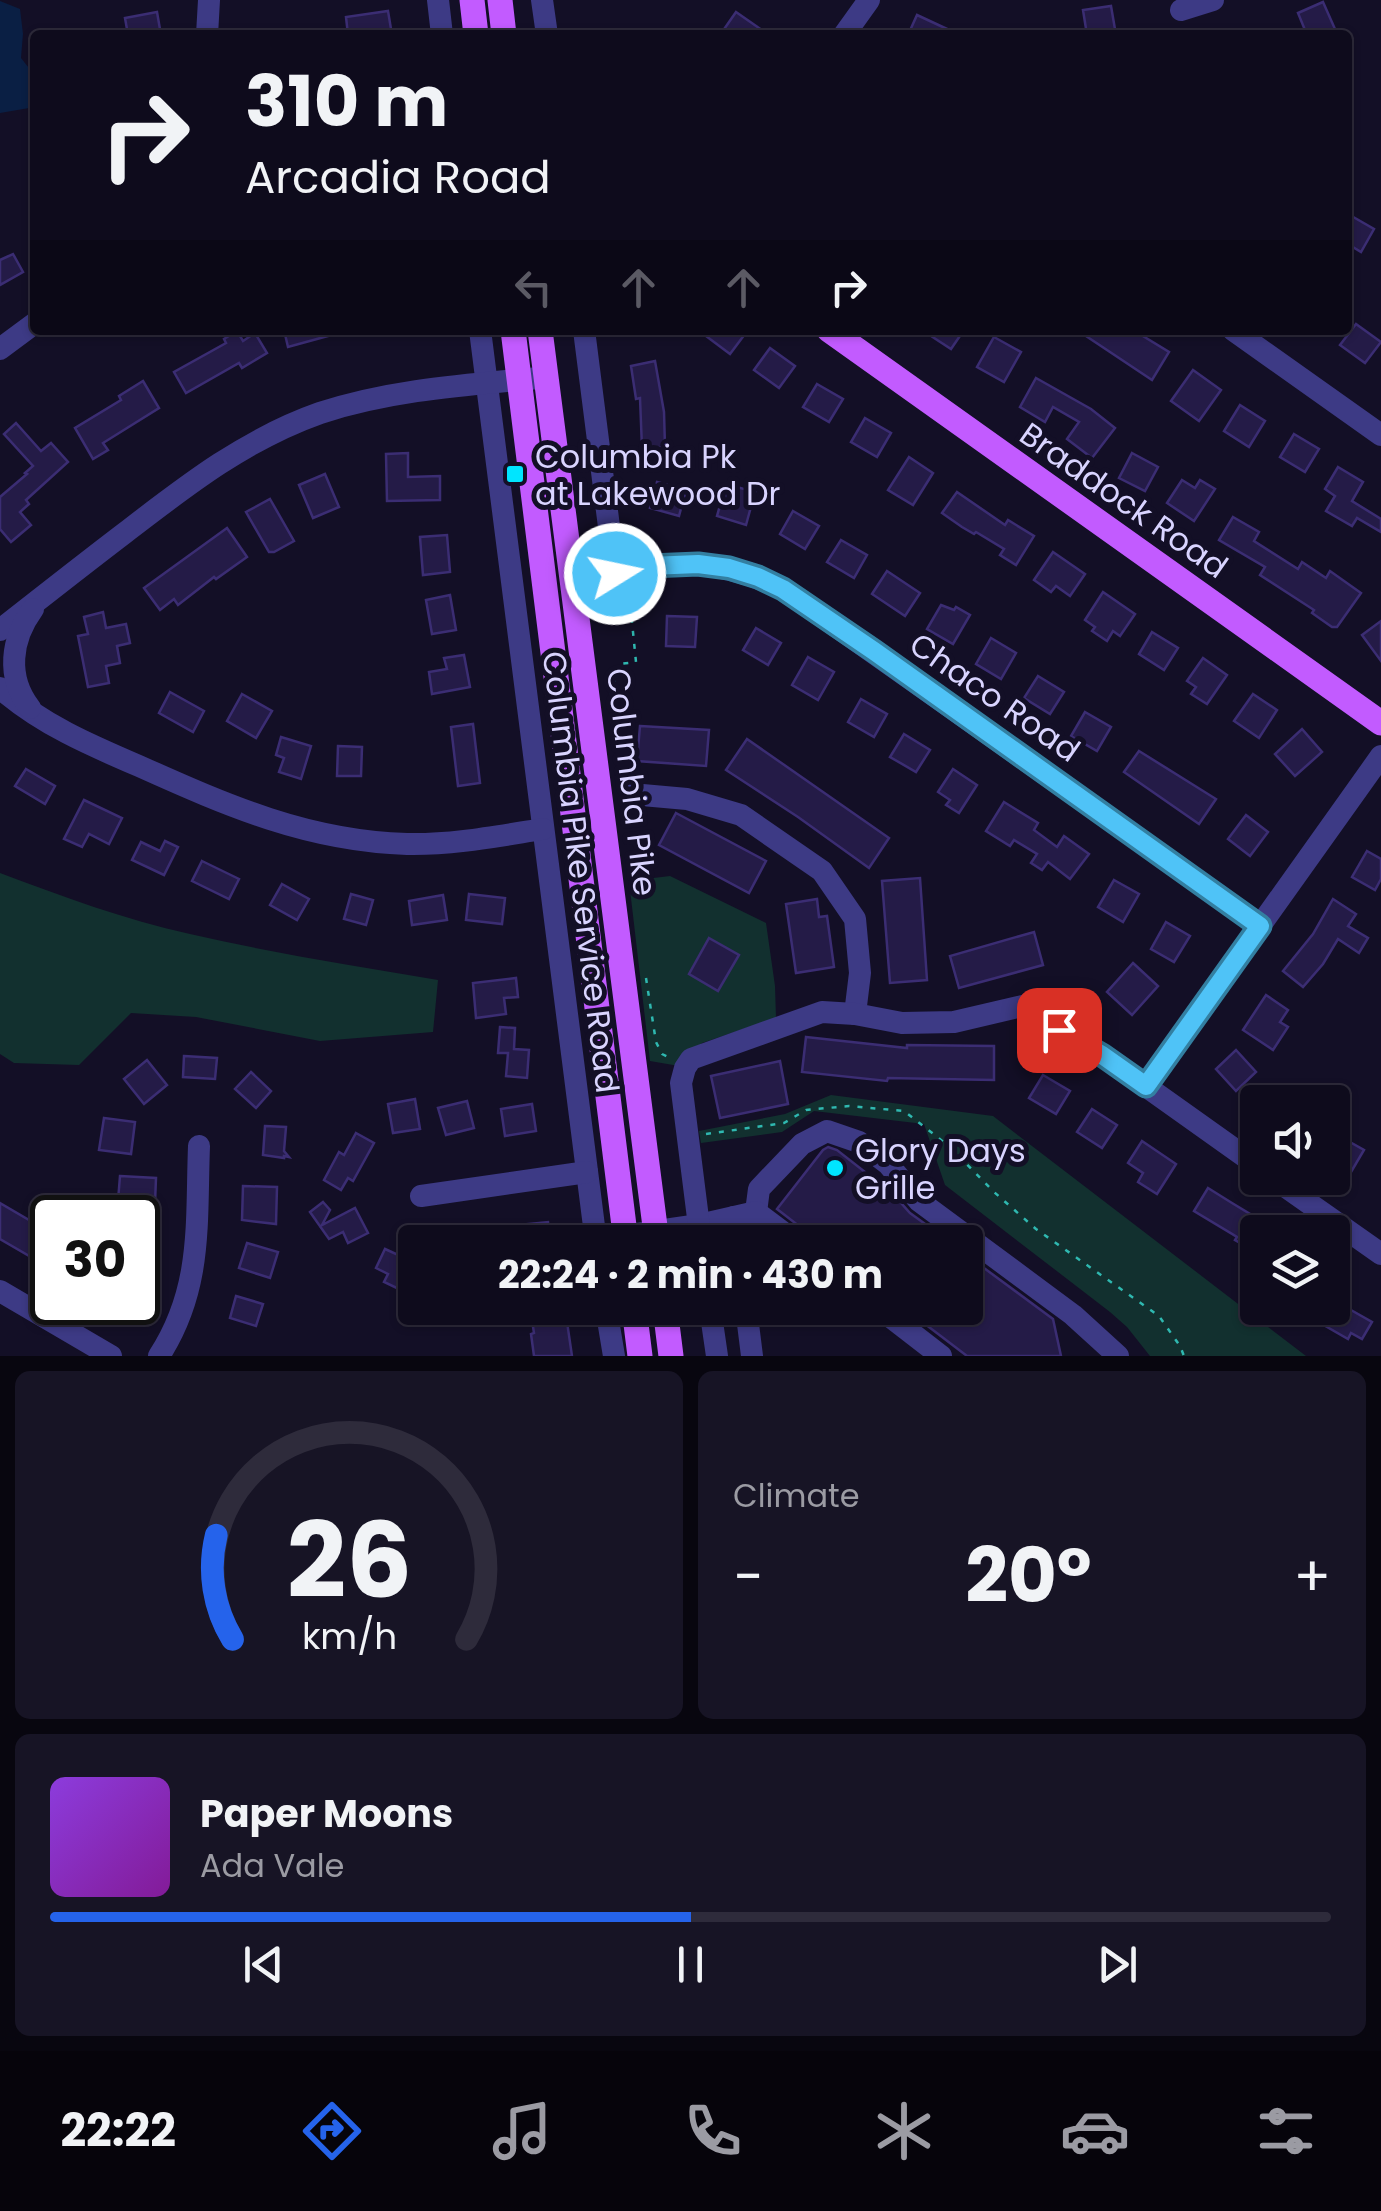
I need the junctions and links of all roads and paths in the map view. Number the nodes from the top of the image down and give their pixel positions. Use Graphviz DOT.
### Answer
graph roads {
  1 [pos="209,0"];
  2 [pos="438,0"];
  3 [pos="472,0"];
  4 [pos="500,0"];
  5 [pos="542,0"];
  6 [pos="869,0"];
  7 [pos="1213,0"];
  8 [pos="1181,10"];
  9 [pos="207,30"];
  10 [pos="441,30"];
  11 [pos="475,30"];
  12 [pos="503,30"];
  13 [pos="546,30"];
  14 [pos="848,30"];
  15 [pos="30,327"];
  16 [pos="481,335"];
  17 [pos="515,335"];
  18 [pos="541,335"];
  19 [pos="585,335"];
  20 [pos="836,335"];
  21 [pos="1240,335"];
  22 [pos="0,350"];
  23 [pos="546,377"];
  24 [pos="520,380"];
  25 [pos="487,383"];
  26 [pos="1381,435"];
  27 [pos="621,572"];
  28 [pos="47,593"];
  29 [pos="0,630"];
  30 [pos="0,688"];
  31 [pos="609,703"];
  32 [pos="40,718"];
  33 [pos="1381,723"];
  34 [pos="1381,756"];
  35 [pos="645,802"];
  36 [pos="543,829"];
  37 [pos="1260,926"];
  38 [pos="644,968"];
  39 [pos="1044,1002"];
  40 [pos="855,1014"];
  41 [pos="1059,1030"];
  42 [pos="685,1068"];
  43 [pos="1146,1086"];
  44 [pos="688,1137"];
  45 [pos="199,1146"];
  46 [pos="1240,1153"];
  47 [pos="586,1172"];
  48 [pos="1298,1195"];
  49 [pos="421,1196"];
  50 [pos="745,1214"];
  51 [pos="594,1225"];
  52 [pos="624,1225"];
  53 [pos="654,1225"];
  54 [pos="699,1225"];
  55 [pos="720,1225"];
  56 [pos="742,1225"];
  57 [pos="765,1225"];
  58 [pos="1381,1254"];
  59 [pos="0,1292"];
  60 [pos="609,1325"];
  61 [pos="636,1325"];
  62 [pos="667,1325"];
  63 [pos="712,1325"];
  64 [pos="748,1325"];
  65 [pos="901,1325"];
  66 [pos="111,1356"];
  67 [pos="159,1356"];
  68 [pos="614,1356"];
  69 [pos="640,1356"];
  70 [pos="671,1356"];
  71 [pos="717,1356"];
  72 [pos="752,1356"];
  73 [pos="941,1356"];
  74 [pos="1118,1356"];
  75 [pos="1184,1356"];
  1 -- 9 [label="street"];
  2 -- 10 [label="street"];
  3 -- 11 [label="main road"];
  4 -- 12 [label="main road"];
  5 -- 13 [label="street"];
  6 -- 14 [label="street"];
  7 -- 8 [label="street"];
  15 -- 22 [label="street"];
  16 -- 25 [label="street, Columbia Pike Service Road"];
  17 -- 24 [label="main road, Columbia Pike"];
  18 -- 23 [label="main road, Columbia Pike"];
  19 -- 27 [label="street"];
  20 -- 33 [label="main road, Braddock Road"];
  21 -- 26 [label="street"];
  23 -- 24 [label="street"];
  23 -- 53 [label="main road, Columbia Pike"];
  24 -- 25 [label="street"];
  24 -- 52 [label="main road, Columbia Pike"];
  25 -- 28 [label="street"];
  25 -- 36 [label="street, Columbia Pike Service Road"];
  27 -- 31 [label="path"];
  27 -- 37 [label="street, Chaco Road"];
  28 -- 29 [label="street"];
  28 -- 32 [label="street"];
  30 -- 32 [label="street"];
  32 -- 36 [label="street"];
  34 -- 37 [label="street"];
  35 -- 40 [label="street"];
  36 -- 47 [label="street, Columbia Pike Service Road"];
  37 -- 43 [label="street"];
  38 -- 42 [label="path"];
  39 -- 40 [label="street"];
  40 -- 42 [label="street"];
  41 -- 43 [label="street"];
  42 -- 44 [label="street"];
  43 -- 46 [label="street"];
  44 -- 54 [label="street"];
  44 -- 75 [label="path"];
  45 -- 67 [label="street"];
  47 -- 49 [label="street"];
  47 -- 51 [label="street, Columbia Pike Service Road"];
  48 -- 58 [label="street"];
  50 -- 55 [label="street"];
  50 -- 56 [label="street"];
  50 -- 57 [label="street"];
  50 -- 74 [label="street"];
  59 -- 66 [label="street"];
  60 -- 68 [label="street"];
  61 -- 69 [label="main road"];
  62 -- 70 [label="main road"];
  63 -- 71 [label="street"];
  64 -- 72 [label="street"];
  65 -- 73 [label="street"];
}
